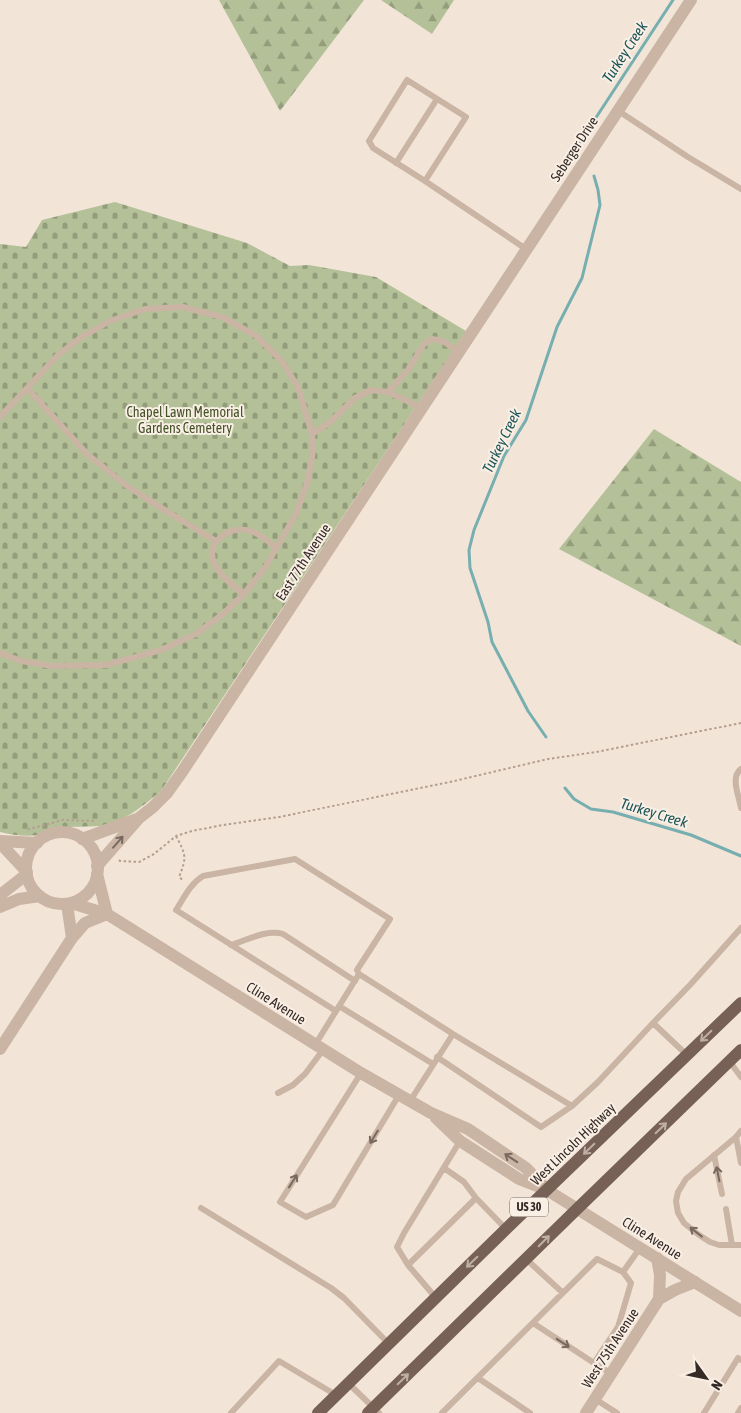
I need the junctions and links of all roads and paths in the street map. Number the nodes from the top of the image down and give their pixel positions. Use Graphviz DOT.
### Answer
graph roads {
  1 [pos="691,0"];
  2 [pos="437,99"];
  3 [pos="617,110"];
  4 [pos="396,163"];
  5 [pos="425,181"];
  6 [pos="741,189"];
  7 [pos="526,249"];
  8 [pos="483,315"];
  9 [pos="459,352"];
  10 [pos="27,388"];
  11 [pos="388,392"];
  12 [pos="422,408"];
  13 [pos="0,417"];
  14 [pos="312,434"];
  15 [pos="216,541"];
  16 [pos="276,548"];
  17 [pos="244,594"];
  18 [pos="0,654"];
  19 [pos="741,723"];
  20 [pos="741,769"];
  21 [pos="741,808"];
  22 [pos="139,818"];
  23 [pos="82,838"];
  24 [pos="0,842"];
  25 [pos="37,843"];
  26 [pos="97,870"];
  27 [pos="27,873"];
  28 [pos="191,886"];
  29 [pos="0,895"];
  30 [pos="40,896"];
  31 [pos="69,903"];
  32 [pos="0,906"];
  33 [pos="107,914"];
  34 [pos="741,928"];
  35 [pos="72,938"];
  36 [pos="231,945"];
  37 [pos="359,974"];
  38 [pos="355,981"];
  39 [pos="741,1002"];
  40 [pos="338,1009"];
  41 [pos="653,1023"];
  42 [pos="453,1034"];
  43 [pos="0,1048"];
  44 [pos="319,1048"];
  45 [pos="741,1050"];
  46 [pos="687,1055"];
  47 [pos="437,1057"];
  48 [pos="730,1062"];
  49 [pos="433,1064"];
  50 [pos="361,1073"];
  51 [pos="741,1077"];
  52 [pos="278,1093"];
  53 [pos="404,1098"];
  54 [pos="572,1106"];
  55 [pos="431,1113"];
  56 [pos="741,1132"];
  57 [pos="736,1137"];
  58 [pos="460,1141"];
  59 [pos="714,1155"];
  60 [pos="741,1163"];
  61 [pos="444,1168"];
  62 [pos="547,1190"];
  63 [pos="722,1194"];
  64 [pos="476,1198"];
  65 [pos="201,1208"];
  66 [pos="576,1209"];
  67 [pos="726,1209"];
  68 [pos="506,1229"];
  69 [pos="732,1245"];
  70 [pos="741,1245"];
  71 [pos="640,1248"];
  72 [pos="657,1258"];
  73 [pos="526,1259"];
  74 [pos="408,1264"];
  75 [pos="623,1272"];
  76 [pos="696,1282"];
  77 [pos="563,1293"];
  78 [pos="436,1298"];
  79 [pos="659,1299"];
  80 [pos="739,1306"];
  81 [pos="533,1323"];
  82 [pos="389,1344"];
  83 [pos="741,1360"];
  84 [pos="594,1363"];
  85 [pos="612,1374"];
  86 [pos="478,1378"];
  87 [pos="348,1383"];
  88 [pos="336,1395"];
  89 [pos="595,1399"];
  90 [pos="741,1408"];
  91 [pos="374,1411"];
  92 [pos="231,1413"];
  93 [pos="318,1413"];
  94 [pos="442,1413"];
  95 [pos="530,1413"];
  96 [pos="586,1413"];
  97 [pos="617,1413"];
  98 [pos="704,1413"];
  99 [pos="738,1413"];
  1 -- 3 [label="street, Seberger Drive"];
  2 -- 4 [label="lane"];
  2 -- 4 [label="lane"];
  2 -- 5 [label="lane"];
  3 -- 6 [label="lane"];
  3 -- 7 [label="street, Seberger Drive"];
  4 -- 5 [label="lane"];
  5 -- 7 [label="lane"];
  7 -- 8 [label="street, Seberger Drive"];
  8 -- 9 [label="street, East 77th Avenue"];
  9 -- 11 [label="lane"];
  9 -- 12 [label="street, East 77th Avenue"];
  10 -- 13 [label="lane"];
  10 -- 14 [label="lane"];
  10 -- 15 [label="lane"];
  11 -- 12 [label="lane"];
  11 -- 14 [label="lane"];
  12 -- 22 [label="street, East 77th Avenue"];
  14 -- 16 [label="lane"];
  15 -- 16 [label="lane"];
  15 -- 17 [label="lane"];
  16 -- 17 [label="lane"];
  17 -- 18 [label="lane"];
  19 -- 28 [label="path"];
  20 -- 21 [label="lane"];
  22 -- 23 [label="street, East 77th Avenue"];
  26 -- 22 [label="street, East 77th Avenue, one-way"];
  23 -- 25 [label="street"];
  23 -- 26 [label="street"];
  24 -- 25 [label="street"];
  24 -- 27 [label="street"];
  25 -- 27 [label="street"];
  26 -- 31 [label="street"];
  26 -- 33 [label="street"];
  27 -- 29 [label="street"];
  27 -- 30 [label="street"];
  28 -- 36 [label="lane"];
  28 -- 37 [label="lane"];
  30 -- 31 [label="street"];
  30 -- 32 [label="street"];
  31 -- 33 [label="street, Cline Avenue"];
  31 -- 35 [label="street"];
  33 -- 35 [label="street"];
  33 -- 44 [label="street, Cline Avenue"];
  34 -- 41 [label="lane"];
  35 -- 43 [label="street"];
  36 -- 38 [label="lane"];
  36 -- 40 [label="lane"];
  37 -- 38 [label="lane"];
  37 -- 42 [label="lane"];
  38 -- 40 [label="lane"];
  39 -- 46 [label="main road, West Lincoln Highway / US 30, one-way"];
  40 -- 44 [label="lane"];
  40 -- 49 [label="lane"];
  41 -- 46 [label="lane"];
  41 -- 54 [label="lane"];
  42 -- 47 [label="lane"];
  42 -- 54 [label="lane"];
  44 -- 50 [label="street, Cline Avenue"];
  44 -- 52 [label="lane"];
  45 -- 48 [label="main road, US 30"];
  46 -- 62 [label="main road, West Lincoln Highway / US 30, one-way"];
  47 -- 49 [label="lane"];
  47 -- 54 [label="lane"];
  48 -- 51 [label="lane"];
  66 -- 48 [label="main road, US 30, one-way"];
  49 -- 53 [label="lane"];
  50 -- 53 [label="street, Cline Avenue"];
  53 -- 50 [label="lane, one-way"];
  53 -- 55 [label="street, Cline Avenue"];
  55 -- 58 [label="street, Cline Avenue"];
  62 -- 55 [label="street, Cline Avenue, one-way"];
  56 -- 57 [label="lane"];
  57 -- 59 [label="lane"];
  57 -- 60 [label="lane"];
  58 -- 61 [label="lane"];
  58 -- 62 [label="street, Cline Avenue"];
  63 -- 59 [label="lane, one-way"];
  69 -- 59 [label="lane, one-way"];
  61 -- 64 [label="lane"];
  61 -- 74 [label="lane"];
  62 -- 66 [label="street, Cline Avenue"];
  62 -- 68 [label="main road, West Lincoln Highway / US 30"];
  64 -- 68 [label="lane"];
  64 -- 74 [label="lane"];
  65 -- 82 [label="lane"];
  66 -- 71 [label="street, Cline Avenue"];
  73 -- 66 [label="main road, US 30, one-way"];
  67 -- 69 [label="lane"];
  68 -- 78 [label="main road, West Lincoln Highway / US 30, one-way"];
  69 -- 70 [label="lane"];
  71 -- 72 [label="street, Cline Avenue"];
  71 -- 75 [label="lane"];
  72 -- 76 [label="street, Cline Avenue"];
  72 -- 79 [label="street"];
  73 -- 77 [label="lane"];
  91 -- 73 [label="main road, US 30, one-way"];
  74 -- 78 [label="lane"];
  75 -- 77 [label="lane"];
  75 -- 84 [label="lane"];
  76 -- 79 [label="street"];
  76 -- 80 [label="street, Cline Avenue"];
  77 -- 81 [label="lane"];
  78 -- 82 [label="main road, West Lincoln Highway / US 30"];
  79 -- 85 [label="street, West 75th Avenue"];
  81 -- 84 [label="lane, one-way"];
  81 -- 86 [label="lane"];
  82 -- 87 [label="main road, West Lincoln Highway / US 30"];
  83 -- 98 [label="lane"];
  84 -- 85 [label="lane"];
  85 -- 89 [label="street, West 75th Avenue"];
  86 -- 94 [label="lane"];
  86 -- 95 [label="lane"];
  87 -- 88 [label="main road, West Lincoln Highway / US 30"];
  87 -- 91 [label="lane"];
  88 -- 92 [label="lane"];
  88 -- 93 [label="main road, West Lincoln Highway / US 30"];
  89 -- 96 [label="street, West 75th Avenue"];
  89 -- 97 [label="lane"];
  90 -- 99 [label="lane"];
}
